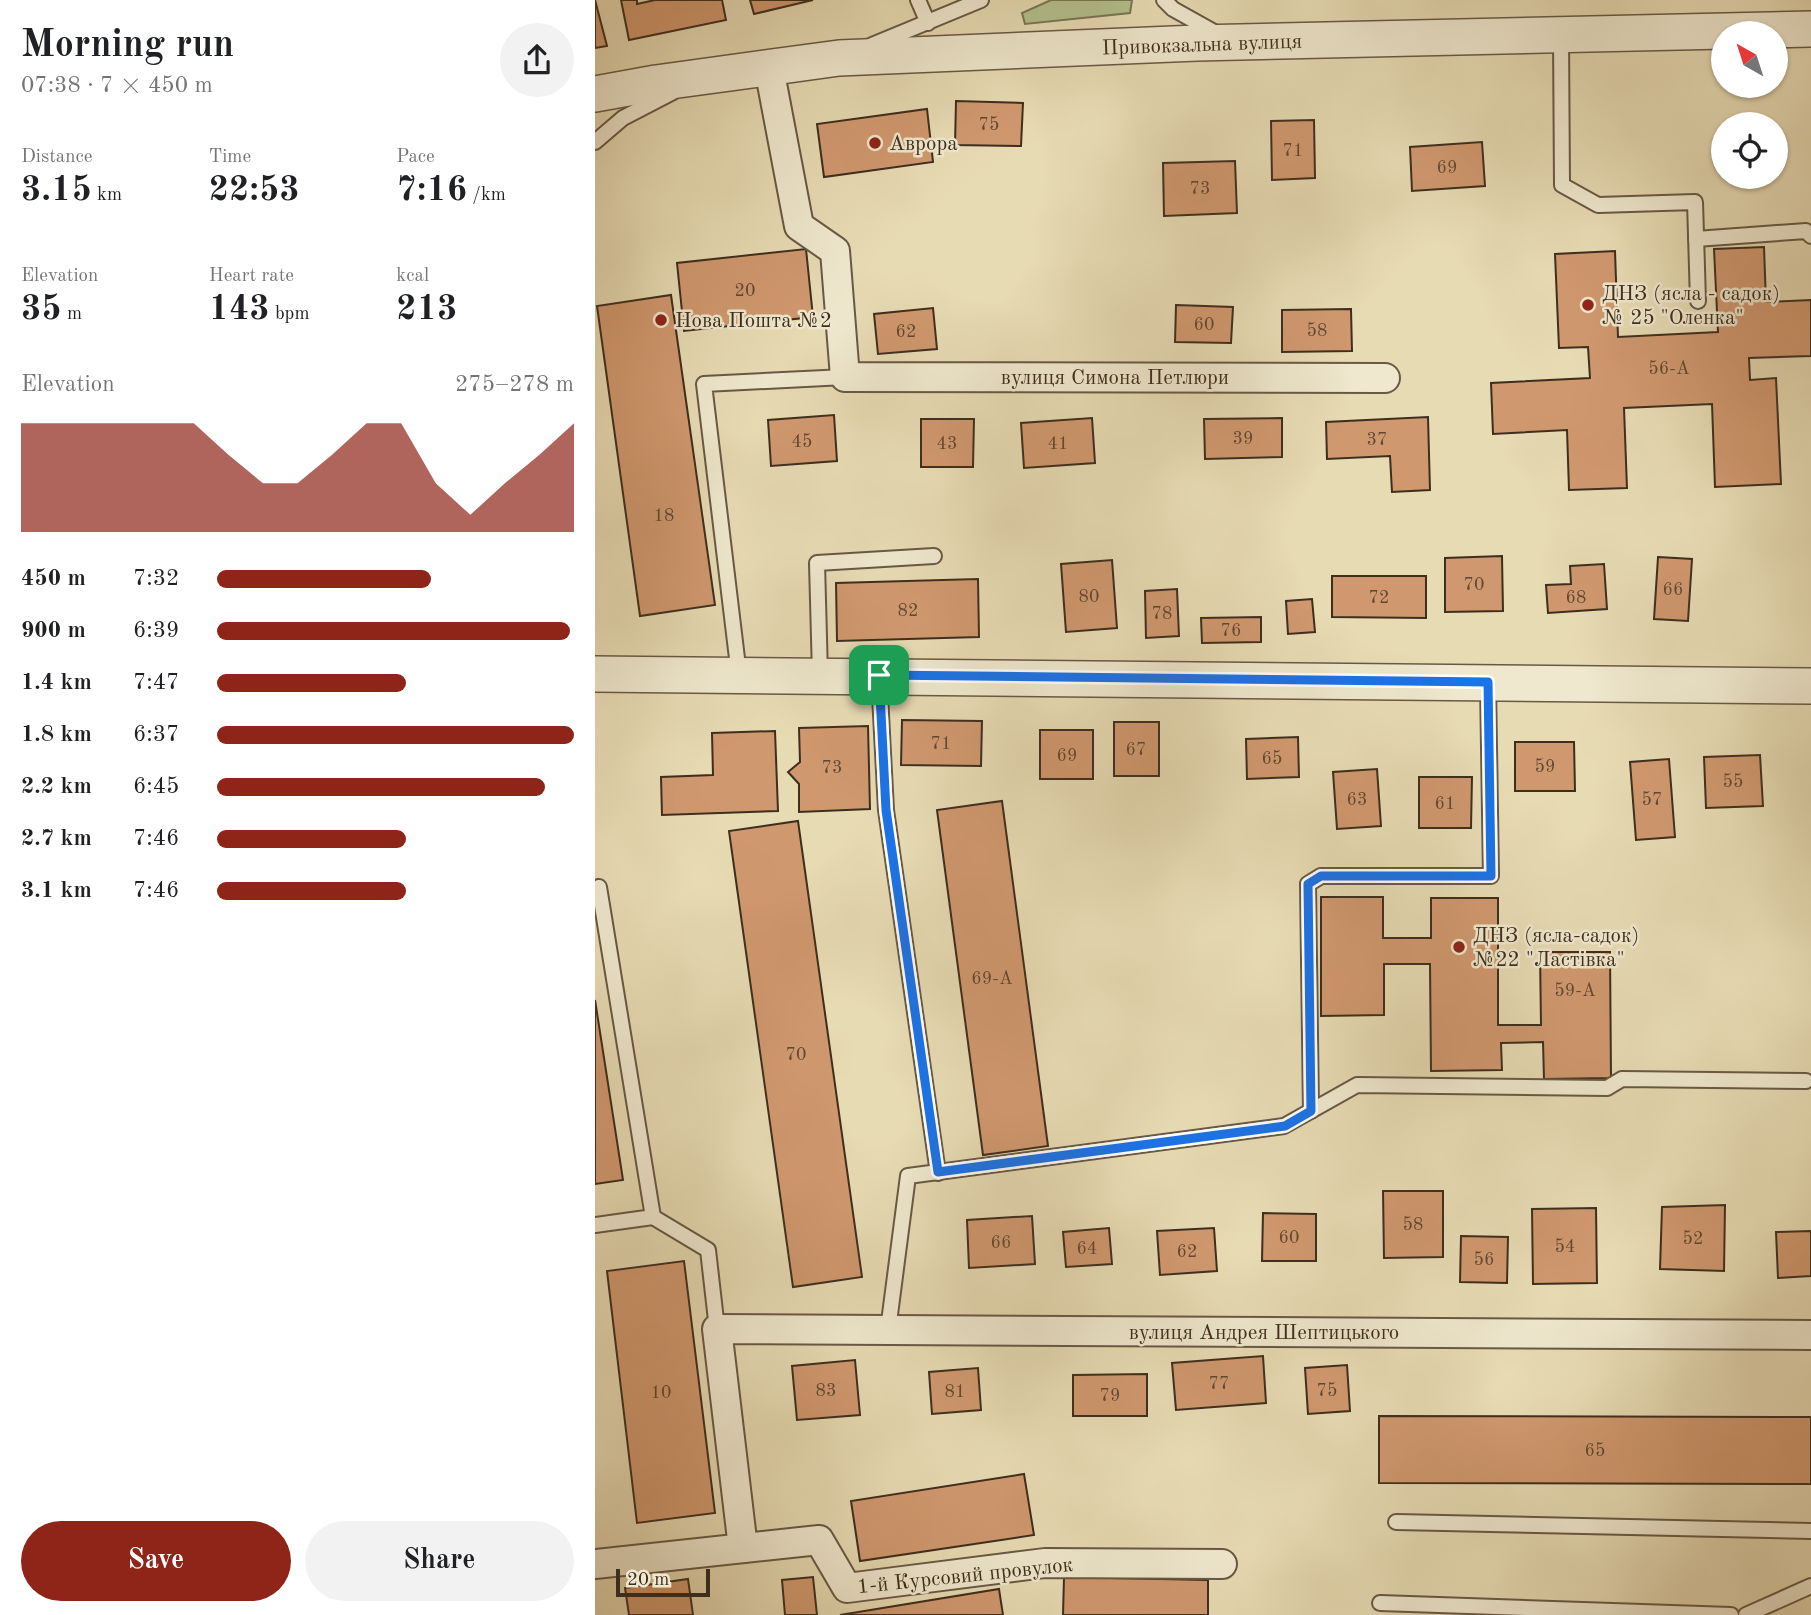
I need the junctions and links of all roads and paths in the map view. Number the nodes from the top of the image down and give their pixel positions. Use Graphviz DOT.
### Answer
graph roads {
  1 [pos="918,0"];
  2 [pos="981,0"];
  3 [pos="1164,0"];
  4 [pos="928,23"];
  5 [pos="1811,29"];
  6 [pos="1561,35"];
  7 [pos="1232,43"];
  8 [pos="839,58"];
  9 [pos="769,68"];
  10 [pos="595,94"];
  11 [pos="595,142"];
  12 [pos="1811,236"];
  13 [pos="1696,239"];
  14 [pos="1698,302"];
  15 [pos="845,377"];
  16 [pos="1385,378"];
  17 [pos="934,556"];
  18 [pos="595,674"];
  19 [pos="879,675"];
  20 [pos="739,676"];
  21 [pos="820,676"];
  22 [pos="1488,682"];
  23 [pos="1811,686"];
  24 [pos="599,887"];
  25 [pos="1806,1081"];
  26 [pos="1311,1111"];
  27 [pos="938,1172"];
  28 [pos="653,1217"];
  29 [pos="595,1225"];
  30 [pos="717,1329"];
  31 [pos="888,1330"];
  32 [pos="1811,1335"];
  33 [pos="1396,1522"];
  34 [pos="1811,1531"];
  35 [pos="743,1548"];
  36 [pos="595,1564"];
  37 [pos="1222,1564"];
  38 [pos="1811,1586"];
  39 [pos="1380,1603"];
  40 [pos="1731,1615"];
  41 [pos="1745,1615"];
  1 -- 4 [label="lane"];
  2 -- 4 [label="lane"];
  3 -- 7 [label="lane"];
  4 -- 8 [label="lane"];
  5 -- 6 [label="street, Привокзальна вулиця"];
  6 -- 7 [label="street, Привокзальна вулиця"];
  6 -- 13 [label="lane"];
  7 -- 8 [label="street, Привокзальна вулиця"];
  8 -- 9 [label="street, Привокзальна вулиця"];
  9 -- 10 [label="street, Привокзальна вулиця"];
  9 -- 11 [label="lane"];
  9 -- 15 [label="street"];
  12 -- 13 [label="lane"];
  13 -- 14 [label="lane"];
  15 -- 16 [label="street, вулиця Симона Петлюри"];
  15 -- 20 [label="lane"];
  17 -- 21 [label="lane"];
  18 -- 20 [label="street"];
  19 -- 21 [label="street"];
  19 -- 22 [label="street"];
  19 -- 27 [label="lane"];
  20 -- 21 [label="street"];
  22 -- 23 [label="street"];
  22 -- 26 [label="lane"];
  24 -- 28 [label="lane"];
  25 -- 26 [label="lane"];
  26 -- 27 [label="lane"];
  27 -- 31 [label="lane"];
  28 -- 29 [label="lane"];
  28 -- 30 [label="lane"];
  30 -- 31 [label="street, вулиця Андрея Шептицького"];
  30 -- 35 [label="street"];
  31 -- 32 [label="street, вулиця Андрея Шептицького"];
  33 -- 34 [label="lane"];
  35 -- 36 [label="street"];
  35 -- 37 [label="street, 1-й Курсовий провулок"];
  38 -- 41 [label="lane"];
  39 -- 40 [label="lane"];
}
